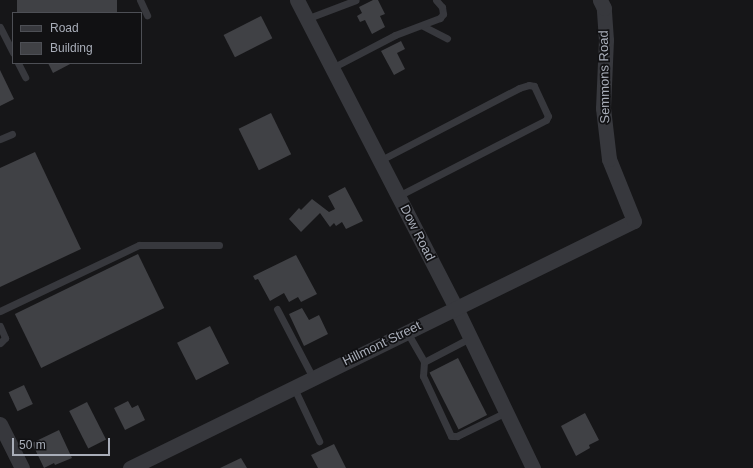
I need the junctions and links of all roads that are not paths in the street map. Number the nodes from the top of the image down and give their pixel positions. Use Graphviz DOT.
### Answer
graph roads {
  1 [pos="140,0"];
  2 [pos="297,0"];
  3 [pos="356,0"];
  4 [pos="436,0"];
  5 [pos="600,0"];
  6 [pos="147,15"];
  7 [pos="306,19"];
  8 [pos="422,26"];
  9 [pos="0,27"];
  10 [pos="447,38"];
  11 [pos="12,51"];
  12 [pos="18,64"];
  13 [pos="332,68"];
  14 [pos="25,77"];
  15 [pos="12,134"];
  16 [pos="0,139"];
  17 [pos="379,161"];
  18 [pos="398,196"];
  19 [pos="634,221"];
  20 [pos="219,245"];
  21 [pos="456,308"];
  22 [pos="277,309"];
  23 [pos="0,311"];
  24 [pos="0,326"];
  25 [pos="407,332"];
  26 [pos="470,338"];
  27 [pos="0,344"];
  28 [pos="424,362"];
  29 [pos="312,378"];
  30 [pos="294,388"];
  31 [pos="506,412"];
  32 [pos="0,424"];
  33 [pos="319,441"];
  34 [pos="22,468"];
  35 [pos="130,468"];
  36 [pos="533,468"];
  1 -- 6 [label="lane"];
  2 -- 7 [label="street, Dow Road"];
  3 -- 7 [label="lane"];
  4 -- 8 [label="lane"];
  5 -- 19 [label="street, Semmons Road"];
  7 -- 13 [label="street, Dow Road"];
  8 -- 10 [label="lane"];
  8 -- 13 [label="lane"];
  9 -- 11 [label="lane"];
  12 -- 14 [label="lane"];
  13 -- 17 [label="street, Dow Road"];
  15 -- 16 [label="lane"];
  17 -- 18 [label="street, Dow Road"];
  17 -- 18 [label="lane"];
  18 -- 21 [label="street, Dow Road"];
  19 -- 21 [label="street, Hillmont Street"];
  20 -- 23 [label="lane"];
  21 -- 25 [label="street, Hillmont Street"];
  21 -- 26 [label="street, Dow Road"];
  22 -- 29 [label="lane"];
  24 -- 27 [label="lane"];
  25 -- 28 [label="lane"];
  25 -- 29 [label="street, Hillmont Street"];
  26 -- 28 [label="lane"];
  26 -- 31 [label="street, Dow Road"];
  28 -- 31 [label="lane"];
  29 -- 30 [label="street, Hillmont Street"];
  30 -- 33 [label="lane"];
  30 -- 35 [label="street, Hillmont Street"];
  31 -- 36 [label="street, Dow Road"];
  32 -- 34 [label="street"];
}
